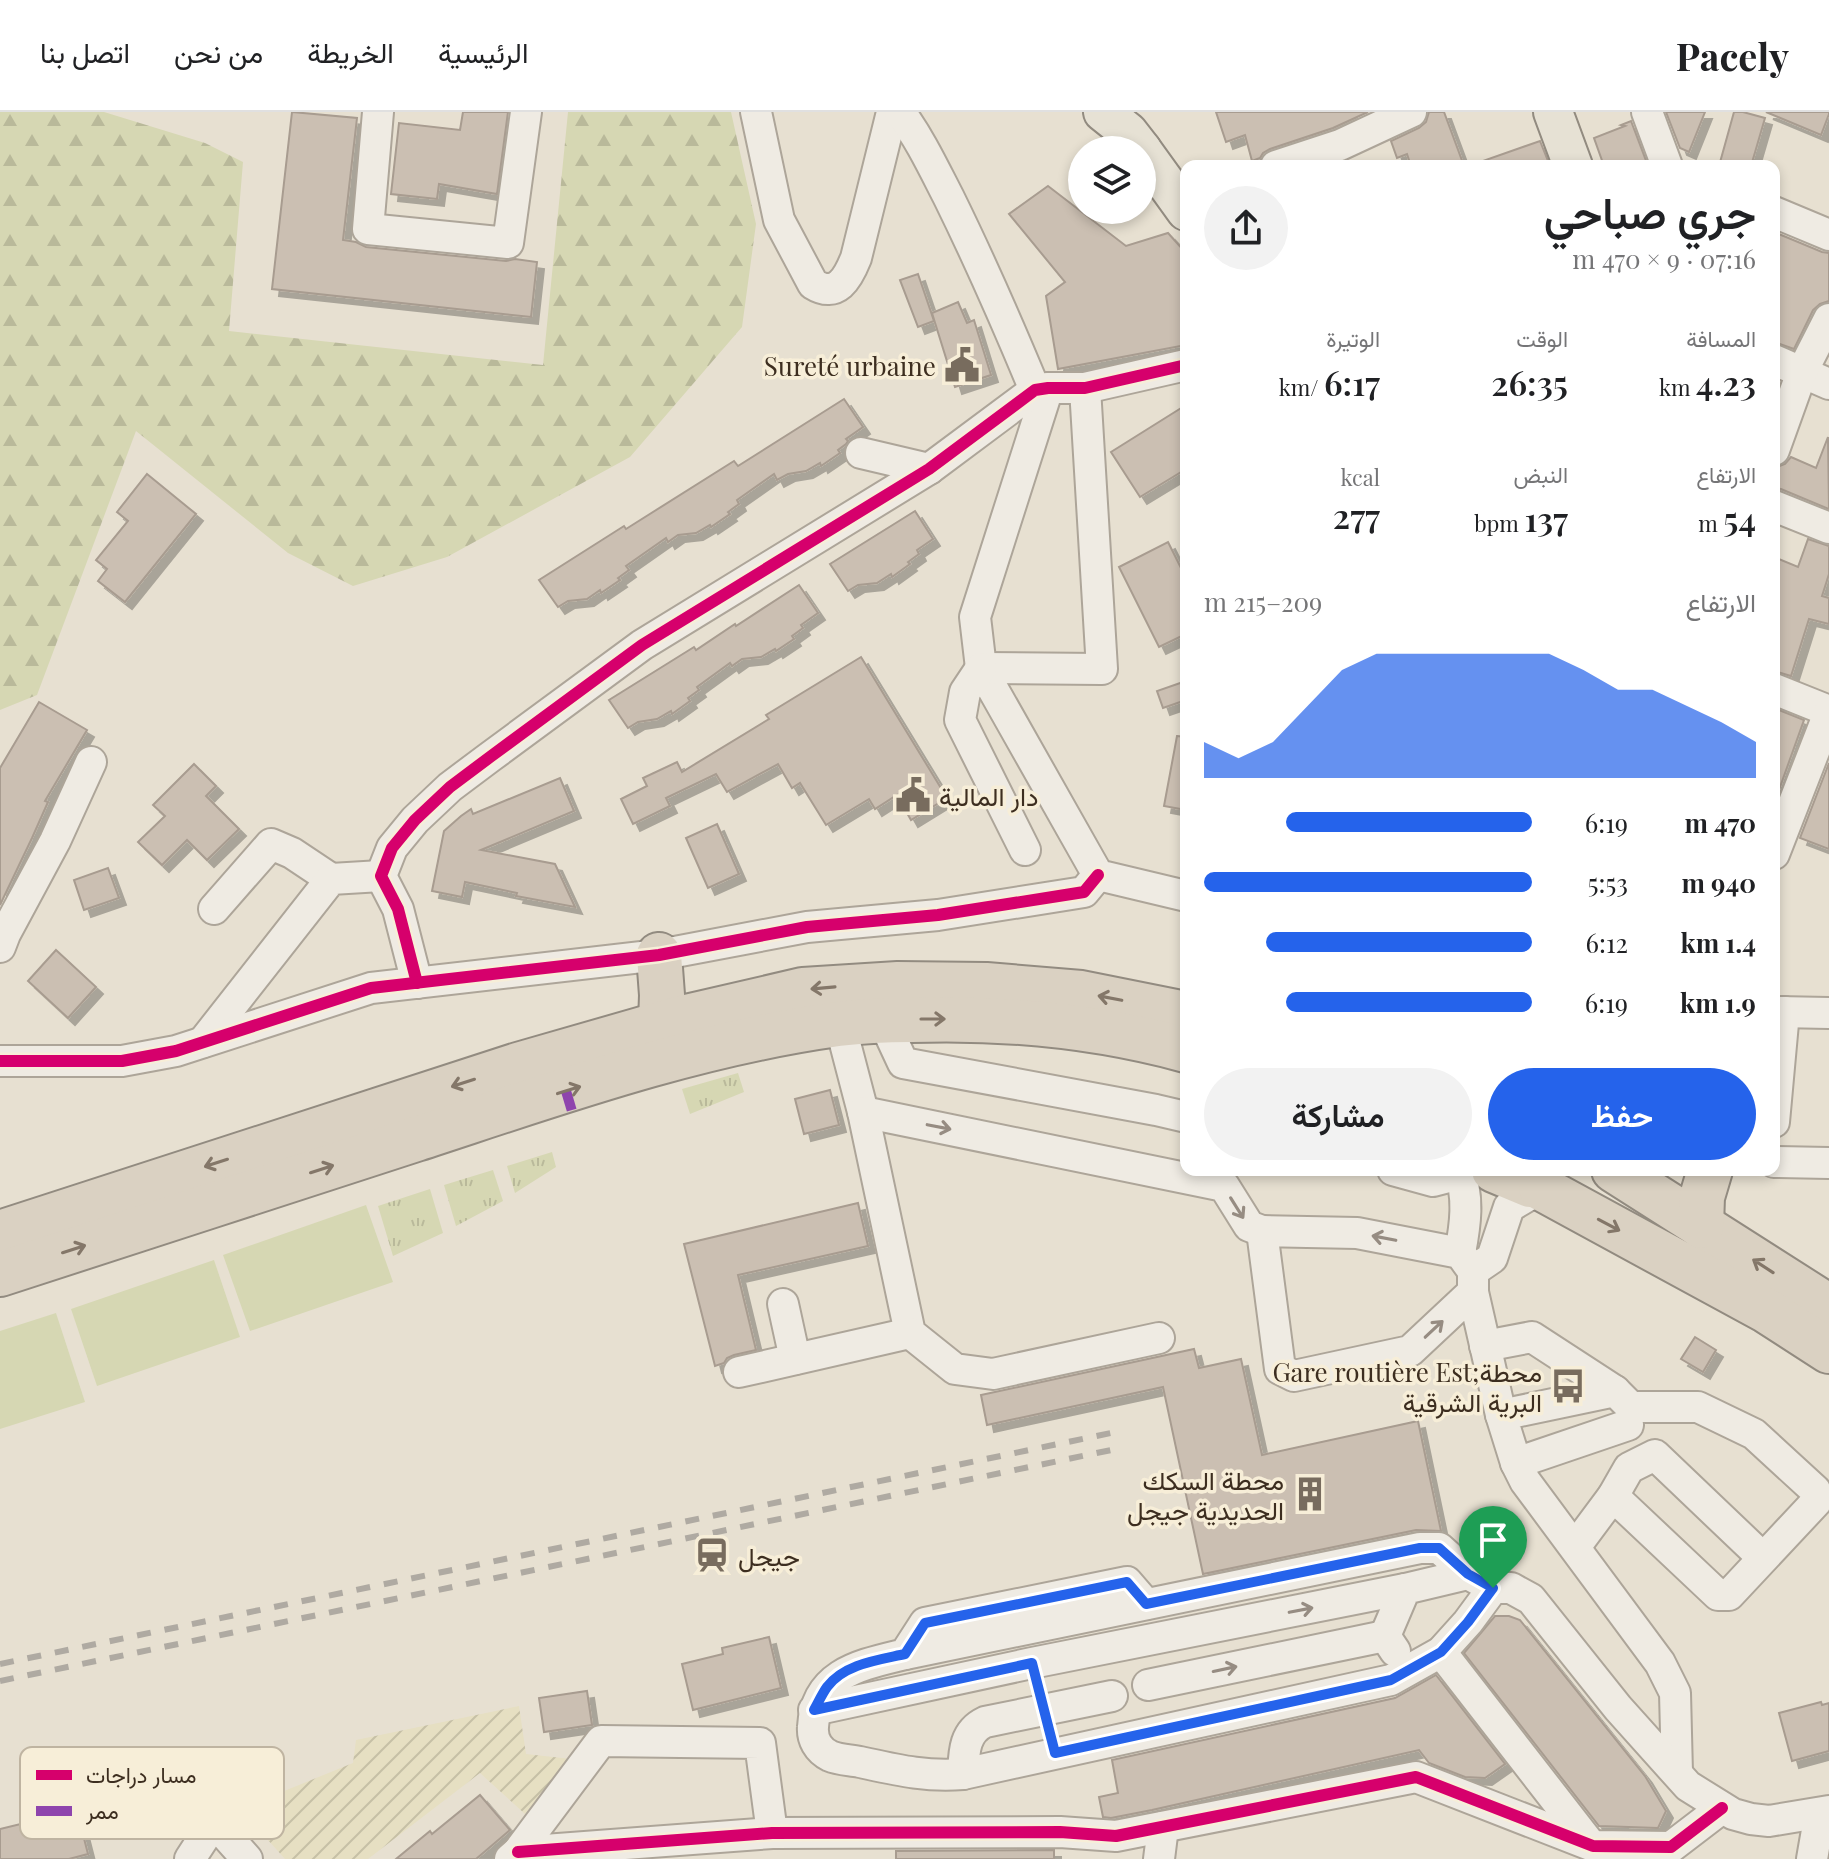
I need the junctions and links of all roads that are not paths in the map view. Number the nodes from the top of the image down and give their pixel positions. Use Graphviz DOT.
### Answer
graph roads {
  1 [pos="378,112"];
  2 [pos="526,112"];
  3 [pos="756,112"];
  4 [pos="892,112"];
  5 [pos="900,112"];
  6 [pos="1103,112"];
  7 [pos="1411,112"];
  8 [pos="1553,112"];
  9 [pos="1647,112"];
  10 [pos="1131,136"];
  11 [pos="1294,160"];
  12 [pos="1571,160"];
  13 [pos="1665,160"];
  14 [pos="1156,168"];
  15 [pos="1180,198"];
  16 [pos="1780,215"];
  17 [pos="1829,235"];
  18 [pos="1829,319"];
  19 [pos="1780,363"];
  20 [pos="1180,366"];
  21 [pos="1816,378"];
  22 [pos="1085,388"];
  23 [pos="1041,389"];
  24 [pos="1780,440"];
  25 [pos="861,453"];
  26 [pos="929,469"];
  27 [pos="1780,508"];
  28 [pos="1829,528"];
  29 [pos="981,668"];
  30 [pos="1780,692"];
  31 [pos="1829,712"];
  32 [pos="91,762"];
  33 [pos="1780,839"];
  34 [pos="1025,850"];
  35 [pos="1098,875"];
  36 [pos="381,876"];
  37 [pos="331,879"];
  38 [pos="1180,895"];
  39 [pos="214,909"];
  40 [pos="2,939"];
  41 [pos="659,955"];
  42 [pos="417,983"];
  43 [pos="1780,1012"];
  44 [pos="1180,1013"];
  45 [pos="1829,1013"];
  46 [pos="883,1020"];
  47 [pos="661,1024"];
  48 [pos="840,1024"];
  49 [pos="203,1042"];
  50 [pos="1180,1049"];
  51 [pos="0,1061"];
  52 [pos="863,1112"];
  53 [pos="1180,1116"];
  54 [pos="1780,1162"];
  55 [pos="1829,1163"];
  56 [pos="1415,1176"];
  57 [pos="1623,1176"];
  58 [pos="1708,1176"];
  59 [pos="1505,1180"];
  60 [pos="1701,1226"];
  61 [pos="1262,1231"];
  62 [pos="0,1233"];
  63 [pos="1469,1272"];
  64 [pos="0,1274"];
  65 [pos="783,1304"];
  66 [pos="1829,1307"];
  67 [pos="910,1333"];
  68 [pos="1159,1338"];
  69 [pos="1485,1346"];
  70 [pos="1829,1351"];
  71 [pos="795,1359"];
  72 [pos="739,1372"];
  73 [pos="1625,1408"];
  74 [pos="1501,1415"];
  75 [pos="1516,1463"];
  76 [pos="1629,1468"];
  77 [pos="1613,1496"];
  78 [pos="1575,1547"];
  79 [pos="1763,1558"];
  80 [pos="1480,1581"];
  81 [pos="1405,1589"];
  82 [pos="1154,1602"];
  83 [pos="1170,1636"];
  84 [pos="1385,1636"];
  85 [pos="1138,1642"];
  86 [pos="1441,1652"];
  87 [pos="1032,1663"];
  88 [pos="1409,1671"];
  89 [pos="1148,1685"];
  90 [pos="1112,1696"];
  91 [pos="814,1710"];
  92 [pos="1044,1710"];
  93 [pos="1160,1730"];
  94 [pos="1055,1753"];
  95 [pos="1669,1756"];
  96 [pos="963,1774"];
  97 [pos="1722,1808"];
  98 [pos="1824,1812"];
  99 [pos="1163,1827"];
  100 [pos="772,1833"];
  101 [pos="203,1839"];
  102 [pos="229,1839"];
  103 [pos="1077,1846"];
  104 [pos="1591,1846"];
  105 [pos="514,1856"];
  106 [pos="190,1859"];
  107 [pos="247,1859"];
  108 [pos="1159,1859"];
  109 [pos="1812,1859"];
  1 -- 2 [label="street"];
  3 -- 4 [label="street"];
  5 -- 23 [label="street"];
  6 -- 10 [label="main road"];
  7 -- 11 [label="street"];
  8 -- 12 [label="main road"];
  9 -- 13 [label="street"];
  14 -- 15 [label="main road"];
  16 -- 17 [label="street"];
  18 -- 21 [label="street"];
  19 -- 21 [label="street"];
  20 -- 22 [label="street"];
  21 -- 24 [label="street"];
  22 -- 23 [label="street"];
  22 -- 29 [label="street"];
  23 -- 26 [label="street"];
  23 -- 29 [label="street"];
  25 -- 26 [label="street"];
  26 -- 36 [label="street"];
  27 -- 28 [label="street"];
  29 -- 34 [label="street"];
  29 -- 35 [label="street"];
  30 -- 31 [label="street"];
  31 -- 33 [label="street"];
  32 -- 40 [label="street"];
  35 -- 38 [label="street"];
  35 -- 41 [label="street"];
  36 -- 37 [label="street"];
  36 -- 42 [label="street"];
  37 -- 39 [label="street"];
  37 -- 49 [label="street"];
  41 -- 42 [label="street"];
  41 -- 47 [label="highway"];
  42 -- 49 [label="street"];
  43 -- 45 [label="street"];
  44 -- 47 [label="highway, one-way"];
  46 -- 48 [label="highway"];
  46 -- 50 [label="highway, one-way"];
  46 -- 53 [label="street"];
  47 -- 62 [label="highway, one-way"];
  48 -- 52 [label="street"];
  64 -- 48 [label="highway, one-way"];
  49 -- 51 [label="street"];
  52 -- 61 [label="street, one-way"];
  52 -- 67 [label="street"];
  54 -- 55 [label="street"];
  56 -- 59 [label="street"];
  57 -- 60 [label="highway"];
  58 -- 60 [label="highway"];
  59 -- 63 [label="street"];
  59 -- 63 [label="street"];
  59 -- 70 [label="highway, one-way"];
  66 -- 60 [label="highway, one-way"];
  63 -- 61 [label="street, one-way"];
  61 -- 63 [label="street, one-way"];
  63 -- 69 [label="street"];
  65 -- 71 [label="street"];
  67 -- 68 [label="street"];
  67 -- 71 [label="street"];
  69 -- 73 [label="street"];
  69 -- 74 [label="street"];
  71 -- 72 [label="street"];
  73 -- 74 [label="street"];
  73 -- 75 [label="street"];
  73 -- 76 [label="street"];
  73 -- 79 [label="street"];
  74 -- 75 [label="street"];
  75 -- 78 [label="street"];
  76 -- 77 [label="street"];
  76 -- 79 [label="street"];
  77 -- 78 [label="street"];
  77 -- 79 [label="street"];
  78 -- 95 [label="street"];
  80 -- 81 [label="street"];
  80 -- 82 [label="street"];
  80 -- 86 [label="street"];
  80 -- 95 [label="street"];
  83 -- 81 [label="street, one-way"];
  81 -- 84 [label="street"];
  82 -- 83 [label="street"];
  82 -- 91 [label="street"];
  83 -- 85 [label="street"];
  84 -- 88 [label="street"];
  89 -- 84 [label="street, one-way"];
  85 -- 87 [label="street"];
  85 -- 89 [label="street"];
  86 -- 88 [label="street"];
  86 -- 104 [label="street"];
  87 -- 91 [label="street"];
  87 -- 92 [label="street"];
  88 -- 93 [label="street"];
  89 -- 93 [label="street"];
  90 -- 92 [label="street"];
  91 -- 96 [label="street"];
  92 -- 94 [label="street"];
  92 -- 96 [label="street"];
  93 -- 94 [label="street"];
  94 -- 96 [label="street"];
  95 -- 97 [label="street"];
  97 -- 98 [label="street"];
  97 -- 104 [label="street"];
  98 -- 109 [label="street"];
  99 -- 103 [label="street"];
  99 -- 104 [label="street"];
  99 -- 108 [label="street"];
  100 -- 103 [label="street"];
  100 -- 105 [label="street"];
  100 -- 105 [label="street"];
  101 -- 106 [label="street"];
  102 -- 107 [label="street"];
}
